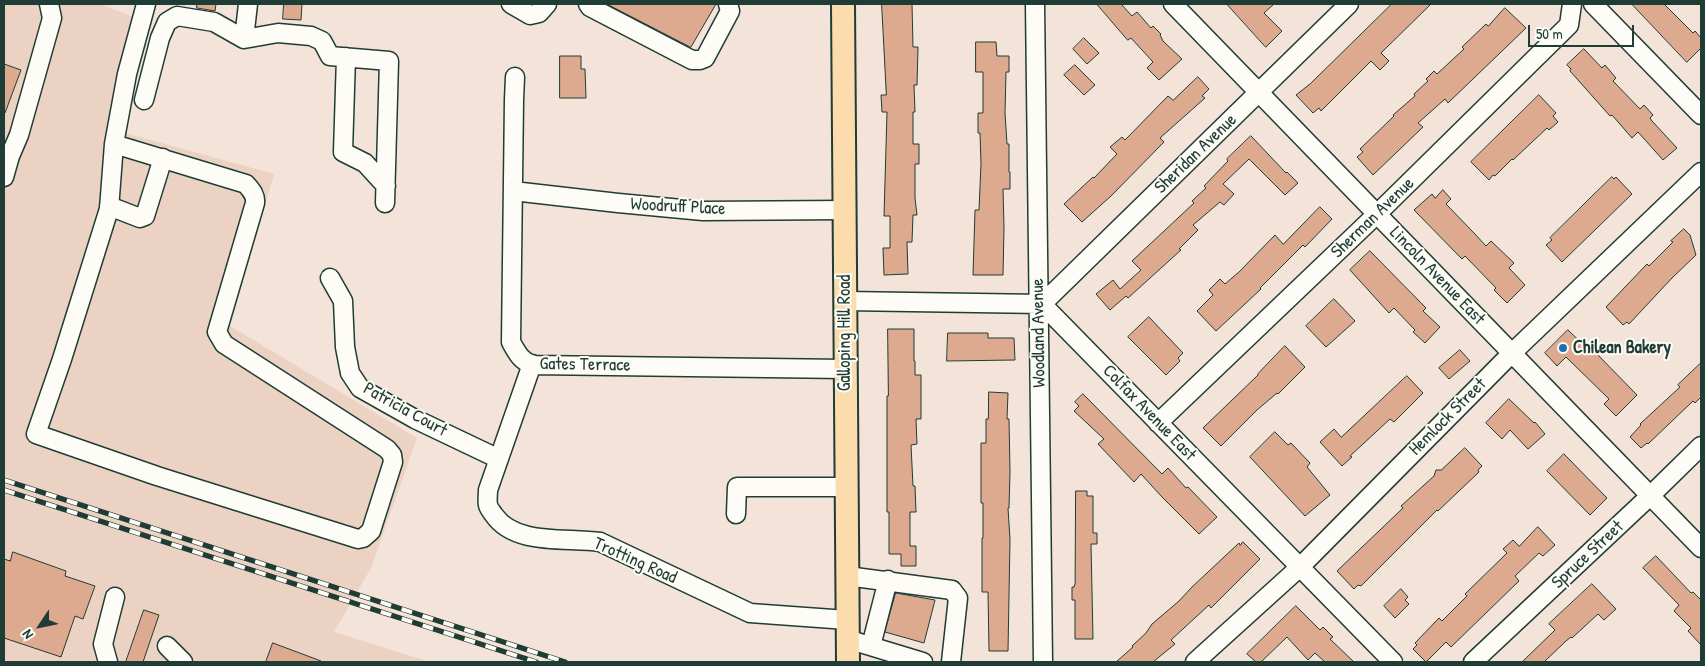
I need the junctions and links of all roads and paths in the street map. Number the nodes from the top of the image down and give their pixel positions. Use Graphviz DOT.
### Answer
graph roads {
  1 [pos="49,4"];
  2 [pos="146,4"];
  3 [pos="248,4"];
  4 [pos="511,4"];
  5 [pos="547,4"];
  6 [pos="588,4"];
  7 [pos="728,4"];
  8 [pos="843,4"];
  9 [pos="1035,4"];
  10 [pos="1173,4"];
  11 [pos="1349,4"];
  12 [pos="1572,4"];
  13 [pos="1593,4"];
  14 [pos="178,10"];
  15 [pos="244,39"];
  16 [pos="346,57"];
  17 [pos="515,77"];
  18 [pos="1260,92"];
  19 [pos="144,100"];
  20 [pos="1701,115"];
  21 [pos="114,144"];
  22 [pos="163,158"];
  23 [pos="1701,172"];
  24 [pos="4,177"];
  25 [pos="386,186"];
  26 [pos="513,191"];
  27 [pos="385,203"];
  28 [pos="109,206"];
  29 [pos="844,210"];
  30 [pos="1377,214"];
  31 [pos="330,278"];
  32 [pos="845,301"];
  33 [pos="1040,304"];
  34 [pos="1512,353"];
  35 [pos="532,364"];
  36 [pos="845,369"];
  37 [pos="1158,423"];
  38 [pos="1701,446"];
  39 [pos="499,459"];
  40 [pos="846,487"];
  41 [pos="1651,496"];
  42 [pos="736,514"];
  43 [pos="1701,548"];
  44 [pos="1300,567"];
  45 [pos="847,576"];
  46 [pos="888,580"];
  47 [pos="115,597"];
  48 [pos="847,630"];
  49 [pos="167,646"];
  50 [pos="871,646"];
  51 [pos="108,662"];
  52 [pos="183,662"];
  53 [pos="848,662"];
  54 [pos="923,662"];
  55 [pos="951,662"];
  56 [pos="1043,662"];
  57 [pos="1195,662"];
  58 [pos="1393,662"];
  59 [pos="1473,662"];
  1 -- 24 [label="street"];
  2 -- 21 [label="street"];
  3 -- 15 [label="street"];
  4 -- 5 [label="street"];
  6 -- 7 [label="street"];
  8 -- 29 [label="main road, Galloping Hill Road"];
  9 -- 33 [label="street, Woodland Avenue"];
  10 -- 18 [label="street, Lincoln Avenue East"];
  11 -- 18 [label="street, Sheridan Avenue"];
  12 -- 30 [label="street, Sherman Avenue"];
  13 -- 20 [label="street"];
  14 -- 15 [label="street"];
  14 -- 19 [label="street"];
  15 -- 16 [label="street"];
  16 -- 25 [label="street"];
  16 -- 25 [label="street"];
  17 -- 26 [label="street, Gates Terrace"];
  18 -- 30 [label="street, Lincoln Avenue East"];
  18 -- 33 [label="street, Sheridan Avenue"];
  21 -- 22 [label="street"];
  21 -- 28 [label="street"];
  22 -- 28 [label="street"];
  22 -- 28 [label="street"];
  23 -- 34 [label="street, Hemlock Street"];
  25 -- 27 [label="street"];
  26 -- 29 [label="street, Woodruff Place"];
  26 -- 35 [label="street, Gates Terrace"];
  29 -- 32 [label="main road, Galloping Hill Road"];
  30 -- 34 [label="street, Lincoln Avenue East"];
  30 -- 37 [label="street, Sherman Avenue"];
  31 -- 39 [label="street, Patricia Court"];
  32 -- 33 [label="street"];
  32 -- 36 [label="main road, Galloping Hill Road"];
  33 -- 37 [label="street, Colfax Avenue East"];
  33 -- 56 [label="street, Woodland Avenue"];
  34 -- 41 [label="street, Lincoln Avenue East"];
  34 -- 44 [label="street, Hemlock Street"];
  35 -- 36 [label="street, Gates Terrace"];
  35 -- 39 [label="street, Trotting Road"];
  36 -- 40 [label="main road, Galloping Hill Road"];
  37 -- 44 [label="street, Colfax Avenue East"];
  38 -- 41 [label="street, Spruce Street"];
  39 -- 48 [label="street, Trotting Road"];
  40 -- 42 [label="street"];
  40 -- 45 [label="main road, Galloping Hill Road"];
  41 -- 43 [label="street, Lincoln Avenue East"];
  41 -- 59 [label="street, Spruce Street"];
  44 -- 57 [label="street, Hemlock Street"];
  44 -- 58 [label="street, Colfax Avenue East"];
  45 -- 46 [label="street"];
  45 -- 48 [label="main road, Galloping Hill Road"];
  46 -- 50 [label="street"];
  46 -- 55 [label="street"];
  47 -- 51 [label="street"];
  48 -- 50 [label="street, Trotting Road"];
  48 -- 53 [label="main road, Galloping Hill Road"];
  49 -- 52 [label="street"];
  50 -- 54 [label="street, Trotting Road"];
}
